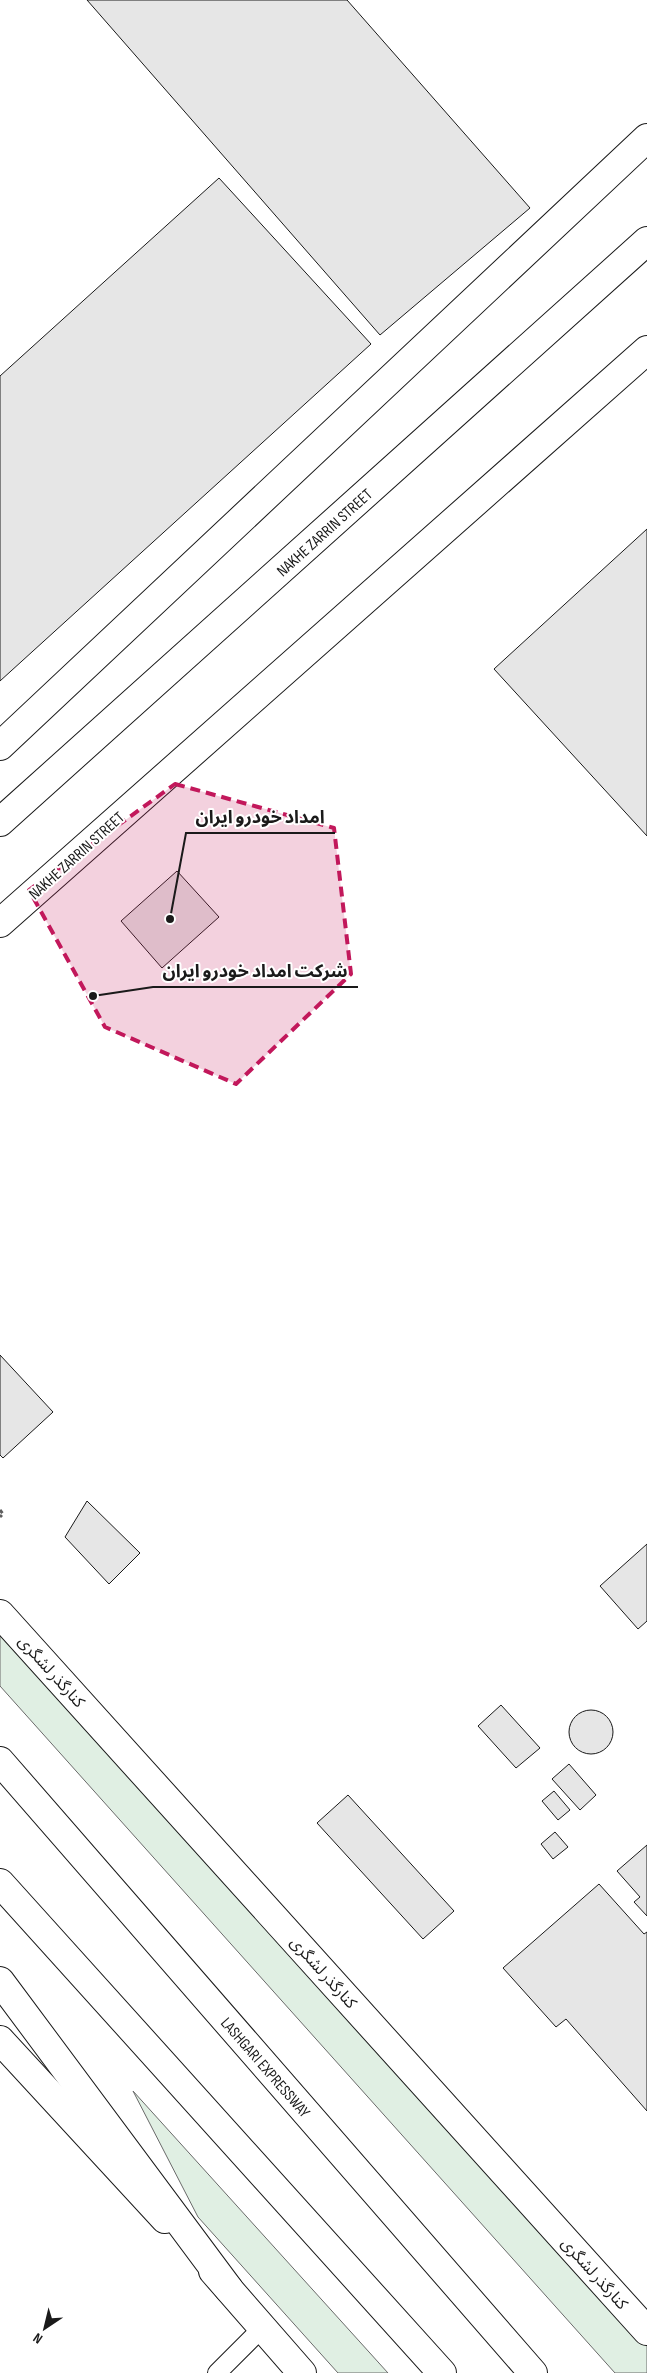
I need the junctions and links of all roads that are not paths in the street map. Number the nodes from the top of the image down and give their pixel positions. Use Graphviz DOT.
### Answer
graph roads {
  1 [pos="647,138"];
  2 [pos="647,241"];
  3 [pos="647,350"];
  4 [pos="0,746"];
  5 [pos="0,822"];
  6 [pos="0,923"];
  7 [pos="0,1614"];
  8 [pos="0,1761"];
  9 [pos="0,1883"];
  10 [pos="0,1982"];
  11 [pos="0,2040"];
  12 [pos="229,2289"];
  13 [pos="262,2328"];
  14 [pos="647,2331"];
  15 [pos="216,2373"];
  16 [pos="302,2373"];
  17 [pos="442,2373"];
  18 [pos="533,2373"];
  1 -- 4 [label="main road"];
  2 -- 5 [label="main road, NAKHE ZARRIN STREET"];
  3 -- 6 [label="main road, NAKHE ZARRIN STREET"];
  7 -- 14 [label="main road, کنارگذر لشگری"];
  8 -- 18 [label="main road, LASHGARI EXPRESSWAY"];
  9 -- 17 [label="main road"];
  10 -- 12 [label="main road"];
  11 -- 12 [label="main road"];
  12 -- 13 [label="main road"];
  13 -- 15 [label="lane"];
  13 -- 16 [label="main road"];
}
